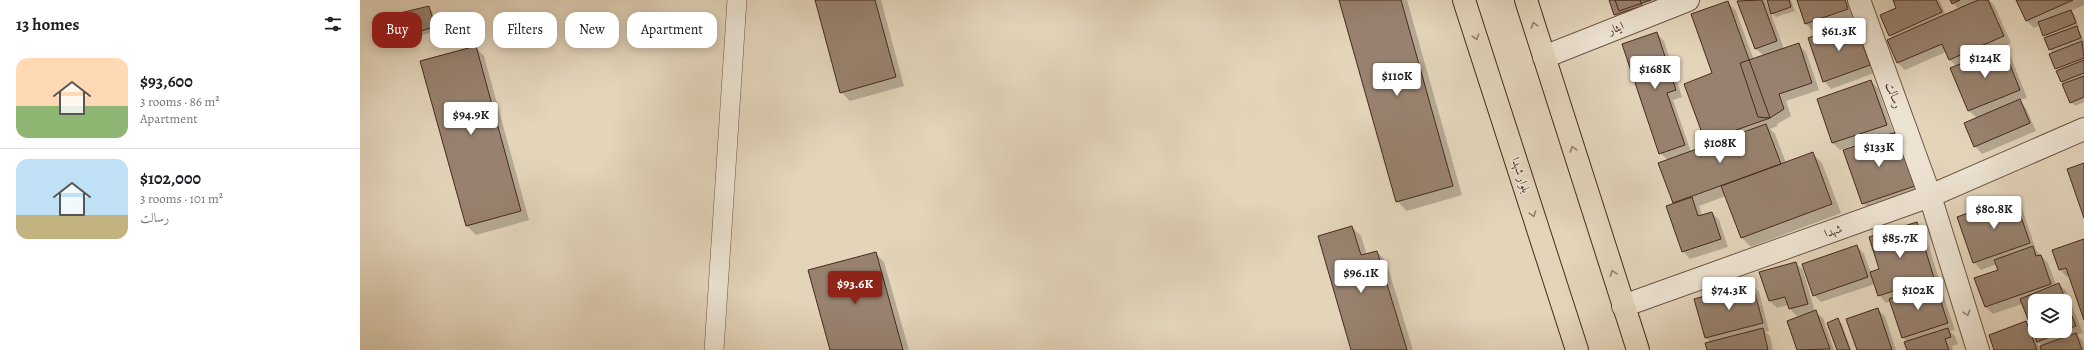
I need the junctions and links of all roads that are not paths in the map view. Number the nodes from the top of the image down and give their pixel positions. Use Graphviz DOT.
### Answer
graph roads {
  1 [pos="737,0"];
  2 [pos="1464,0"];
  3 [pos="1526,0"];
  4 [pos="1688,0"];
  5 [pos="1859,0"];
  6 [pos="1544,57"];
  7 [pos="2084,129"];
  8 [pos="1930,196"];
  9 [pos="1623,306"];
  10 [pos="714,350"];
  11 [pos="1577,350"];
  12 [pos="1638,350"];
  13 [pos="1978,350"];
  1 -- 10 [label="lane"];
  2 -- 11 [label="main road, بلوار شهدا, one-way"];
  6 -- 3 [label="main road, one-way"];
  4 -- 6 [label="street, ایثار"];
  5 -- 8 [label="street, رسالت"];
  9 -- 6 [label="main road, one-way"];
  7 -- 8 [label="street, شهدا"];
  8 -- 9 [label="street, شهدا"];
  8 -- 13 [label="street, رسالت, one-way"];
  9 -- 12 [label="main road"];
}
